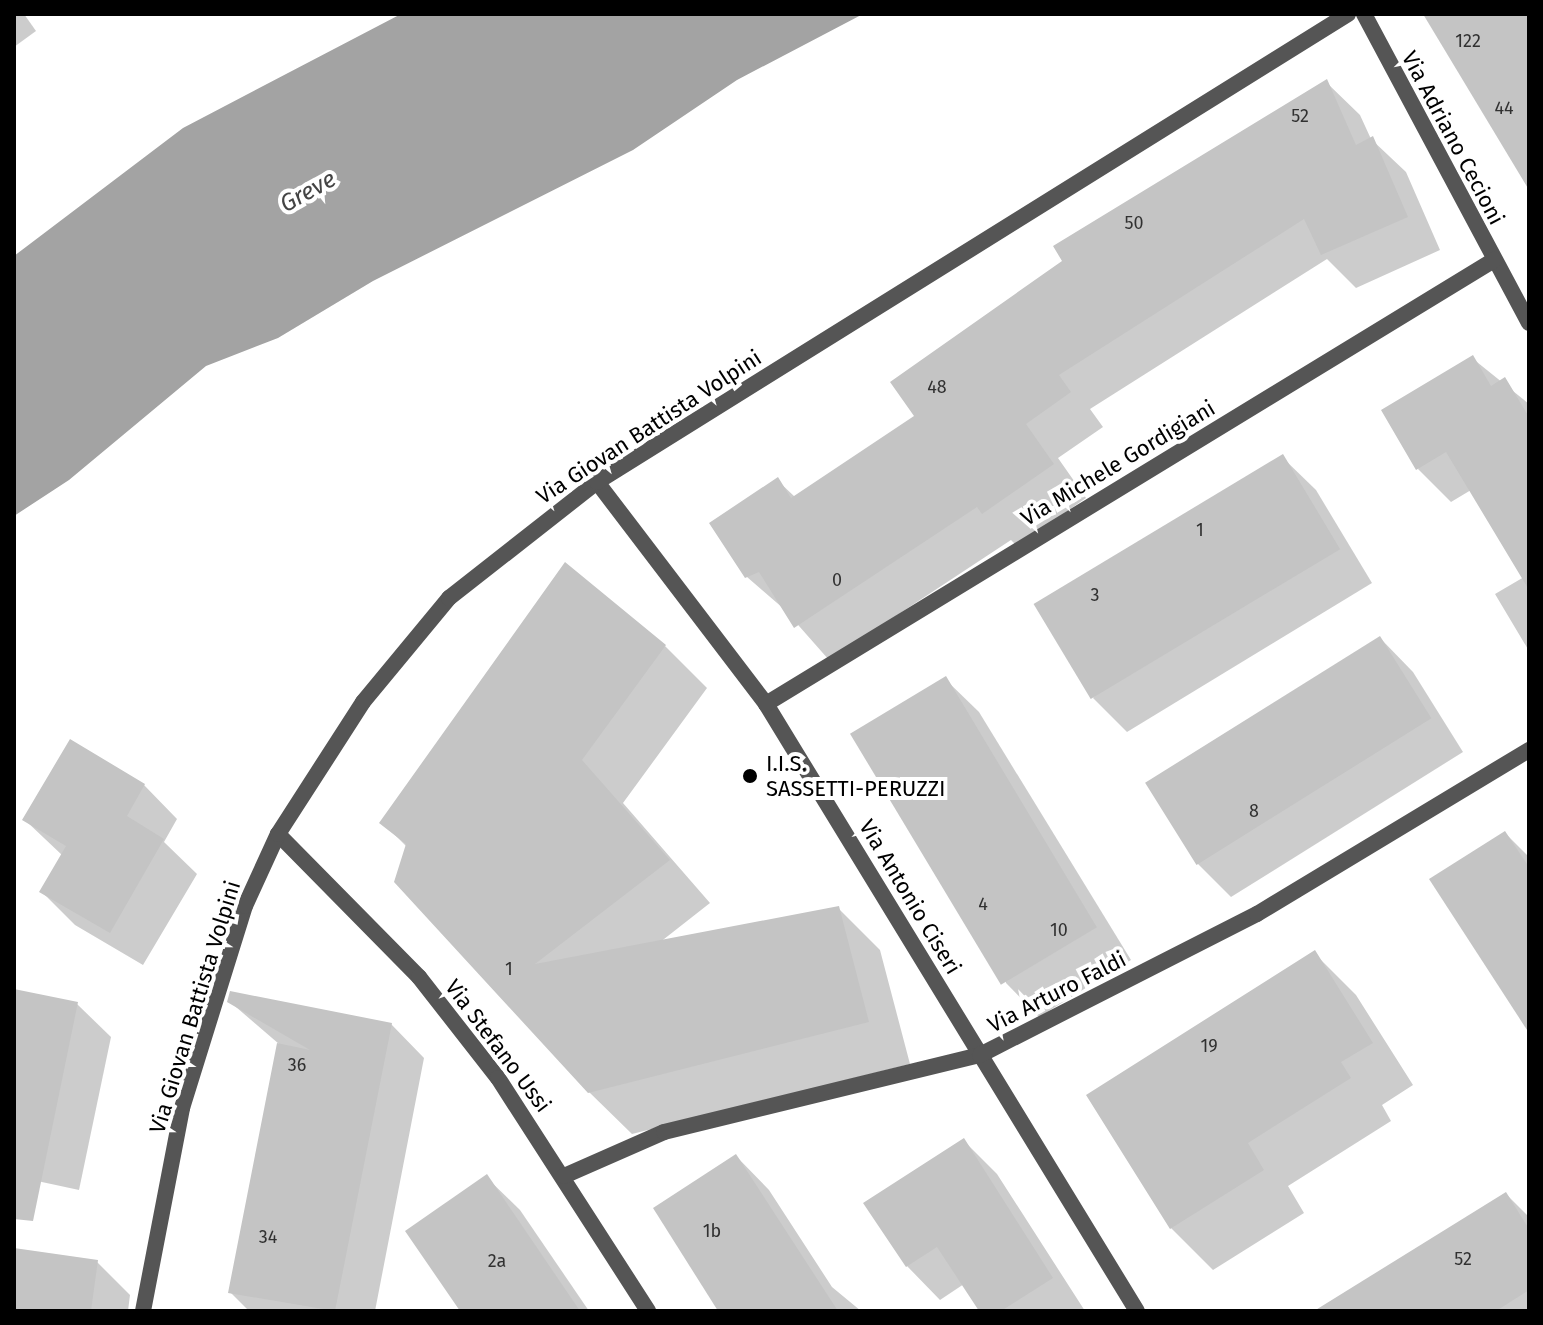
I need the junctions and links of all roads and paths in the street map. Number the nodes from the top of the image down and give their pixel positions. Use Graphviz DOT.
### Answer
graph roads {
  1 [pos="1348,14"];
  2 [pos="1364,14"];
  3 [pos="1494,260"];
  4 [pos="1529,323"];
  5 [pos="597,482"];
  6 [pos="766,704"];
  7 [pos="1529,750"];
  8 [pos="278,834"];
  9 [pos="980,1055"];
  10 [pos="564,1176"];
  11 [pos="143,1311"];
  12 [pos="648,1311"];
  13 [pos="1137,1311"];
  1 -- 5 [label="street, Via Giovan Battista Volpini"];
  2 -- 3 [label="street, Via Adriano Cecioni"];
  3 -- 4 [label="street, Via Adriano Cecioni"];
  3 -- 6 [label="street, Via Michele Gordigiani"];
  5 -- 6 [label="street, Via Antonio Ciseri"];
  5 -- 8 [label="street, Via Giovan Battista Volpini"];
  6 -- 9 [label="street, Via Antonio Ciseri"];
  7 -- 9 [label="street, Via Arturo Faldi"];
  8 -- 10 [label="street, Via Stefano Ussi"];
  8 -- 11 [label="street, Via Giovan Battista Volpini"];
  9 -- 10 [label="street, Via Arturo Faldi"];
  9 -- 13 [label="street, Via Antonio Ciseri"];
  10 -- 12 [label="street, Via Stefano Ussi"];
}
